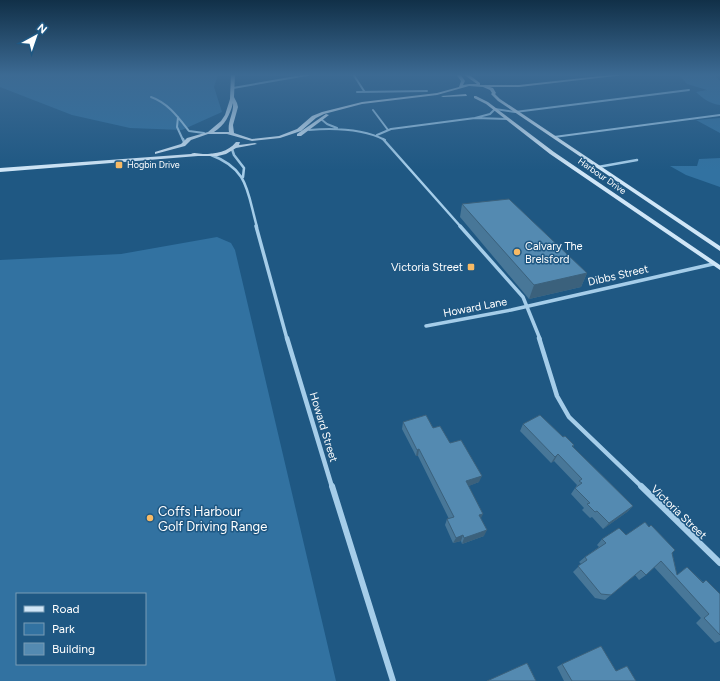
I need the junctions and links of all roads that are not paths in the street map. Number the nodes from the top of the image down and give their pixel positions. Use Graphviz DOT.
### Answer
graph roads {
  1 [pos="168,106"];
  2 [pos="230,106"];
  3 [pos="236,106"];
  4 [pos="349,106"];
  5 [pos="361,106"];
  6 [pos="490,106"];
  7 [pos="506,106"];
  8 [pos="565,106"];
  9 [pos="495,109"];
  10 [pos="373,110"];
  11 [pos="516,112"];
  12 [pos="720,115"];
  13 [pos="178,117"];
  14 [pos="475,118"];
  15 [pos="321,119"];
  16 [pos="508,119"];
  17 [pos="308,130"];
  18 [pos="388,130"];
  19 [pos="349,132"];
  20 [pos="206,133"];
  21 [pos="377,135"];
  22 [pos="234,136"];
  23 [pos="554,137"];
  24 [pos="184,144"];
  25 [pos="233,148"];
  26 [pos="197,155"];
  27 [pos="208,155"];
  28 [pos="129,160"];
  29 [pos="637,160"];
  30 [pos="598,167"];
  31 [pos="0,170"];
  32 [pos="243,177"];
  33 [pos="720,249"];
  34 [pos="713,264"];
  35 [pos="720,268"];
  36 [pos="528,305"];
  37 [pos="426,326"];
  38 [pos="720,563"];
  39 [pos="393,681"];
  1 -- 13 [label="street"];
  2 -- 20 [label="main road"];
  3 -- 22 [label="main road"];
  4 -- 22 [label="main road"];
  5 -- 15 [label="main road"];
  6 -- 9 [label="main road, Harbour Drive"];
  7 -- 11 [label="main road, Harbour Drive"];
  8 -- 11 [label="street"];
  9 -- 11 [label="street"];
  9 -- 14 [label="street"];
  9 -- 16 [label="main road, Harbour Drive"];
  10 -- 18 [label="street"];
  11 -- 23 [label="main road, Harbour Drive"];
  12 -- 23 [label="street"];
  13 -- 20 [label="street"];
  13 -- 24 [label="street"];
  14 -- 16 [label="street"];
  14 -- 18 [label="street"];
  15 -- 17 [label="main road"];
  15 -- 19 [label="street"];
  16 -- 34 [label="main road, Harbour Drive"];
  17 -- 19 [label="street"];
  17 -- 25 [label="main road"];
  18 -- 21 [label="street"];
  19 -- 21 [label="street"];
  20 -- 22 [label="main road"];
  20 -- 24 [label="main road"];
  21 -- 36 [label="street, Victoria Street"];
  22 -- 25 [label="main road"];
  23 -- 30 [label="main road, Harbour Drive"];
  24 -- 26 [label="main road"];
  24 -- 28 [label="main road"];
  25 -- 27 [label="main road"];
  25 -- 32 [label="street, Howard Street"];
  26 -- 27 [label="main road"];
  26 -- 28 [label="main road"];
  27 -- 32 [label="street, Howard Street"];
  28 -- 31 [label="main road"];
  29 -- 30 [label="street"];
  30 -- 33 [label="main road, Harbour Drive"];
  32 -- 39 [label="street, Howard Street"];
  34 -- 35 [label="main road, Harbour Drive"];
  34 -- 36 [label="street, Dibbs Street"];
  36 -- 37 [label="street, Howard Lane"];
  36 -- 38 [label="street, Victoria Street"];
}
